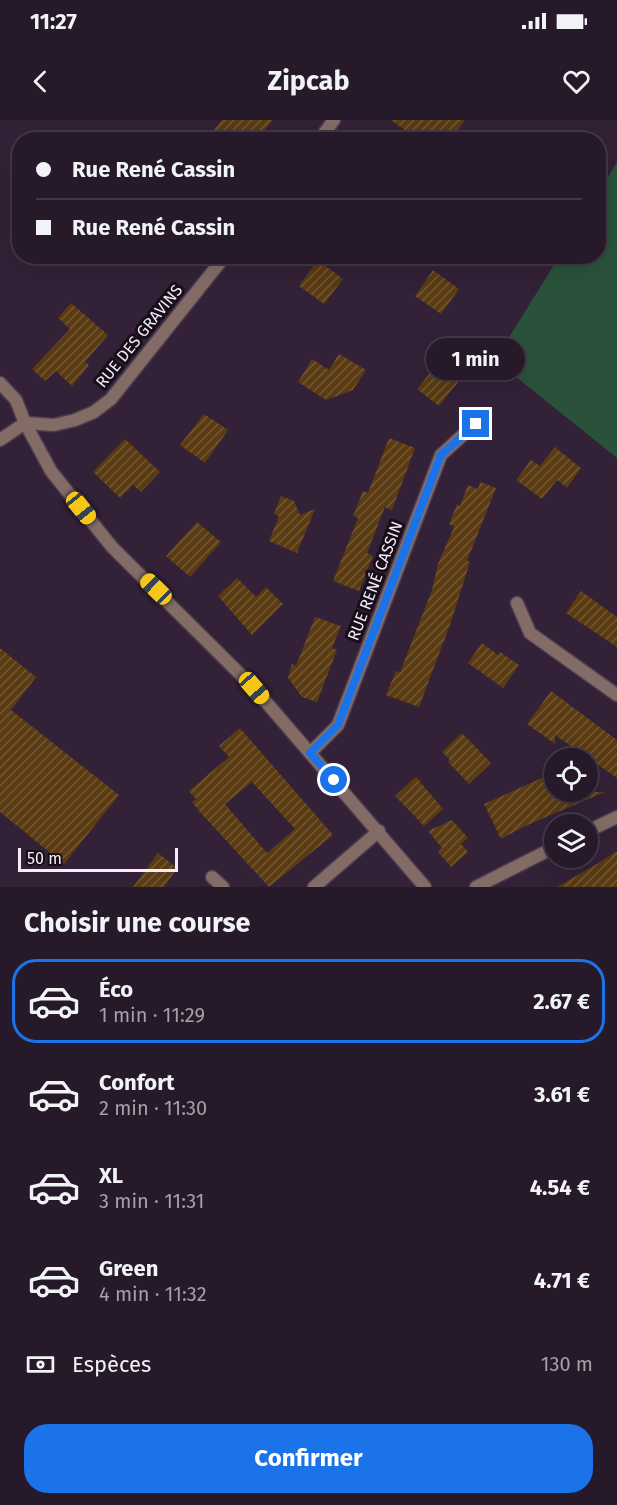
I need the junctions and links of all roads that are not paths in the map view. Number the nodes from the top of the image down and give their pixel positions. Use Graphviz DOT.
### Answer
graph roads {
  1 [pos="219,264"];
  2 [pos="0,382"];
  3 [pos="25,423"];
  4 [pos="476,424"];
  5 [pos="0,440"];
  6 [pos="517,603"];
  7 [pos="617,695"];
  8 [pos="310,753"];
  9 [pos="617,817"];
  10 [pos="598,826"];
  11 [pos="379,831"];
  12 [pos="544,853"];
  13 [pos="212,877"];
  14 [pos="223,887"];
  15 [pos="314,887"];
  16 [pos="425,887"];
  17 [pos="476,887"];
  1 -- 3 [label="street, RUE DES GRAVINS"];
  2 -- 3 [label="street"];
  3 -- 5 [label="street"];
  3 -- 8 [label="street"];
  4 -- 8 [label="street, RUE RENÉ CASSIN"];
  6 -- 7 [label="street"];
  8 -- 11 [label="street"];
  9 -- 10 [label="street"];
  11 -- 15 [label="street"];
  11 -- 16 [label="street"];
  12 -- 17 [label="street"];
  13 -- 14 [label="street"];
}
